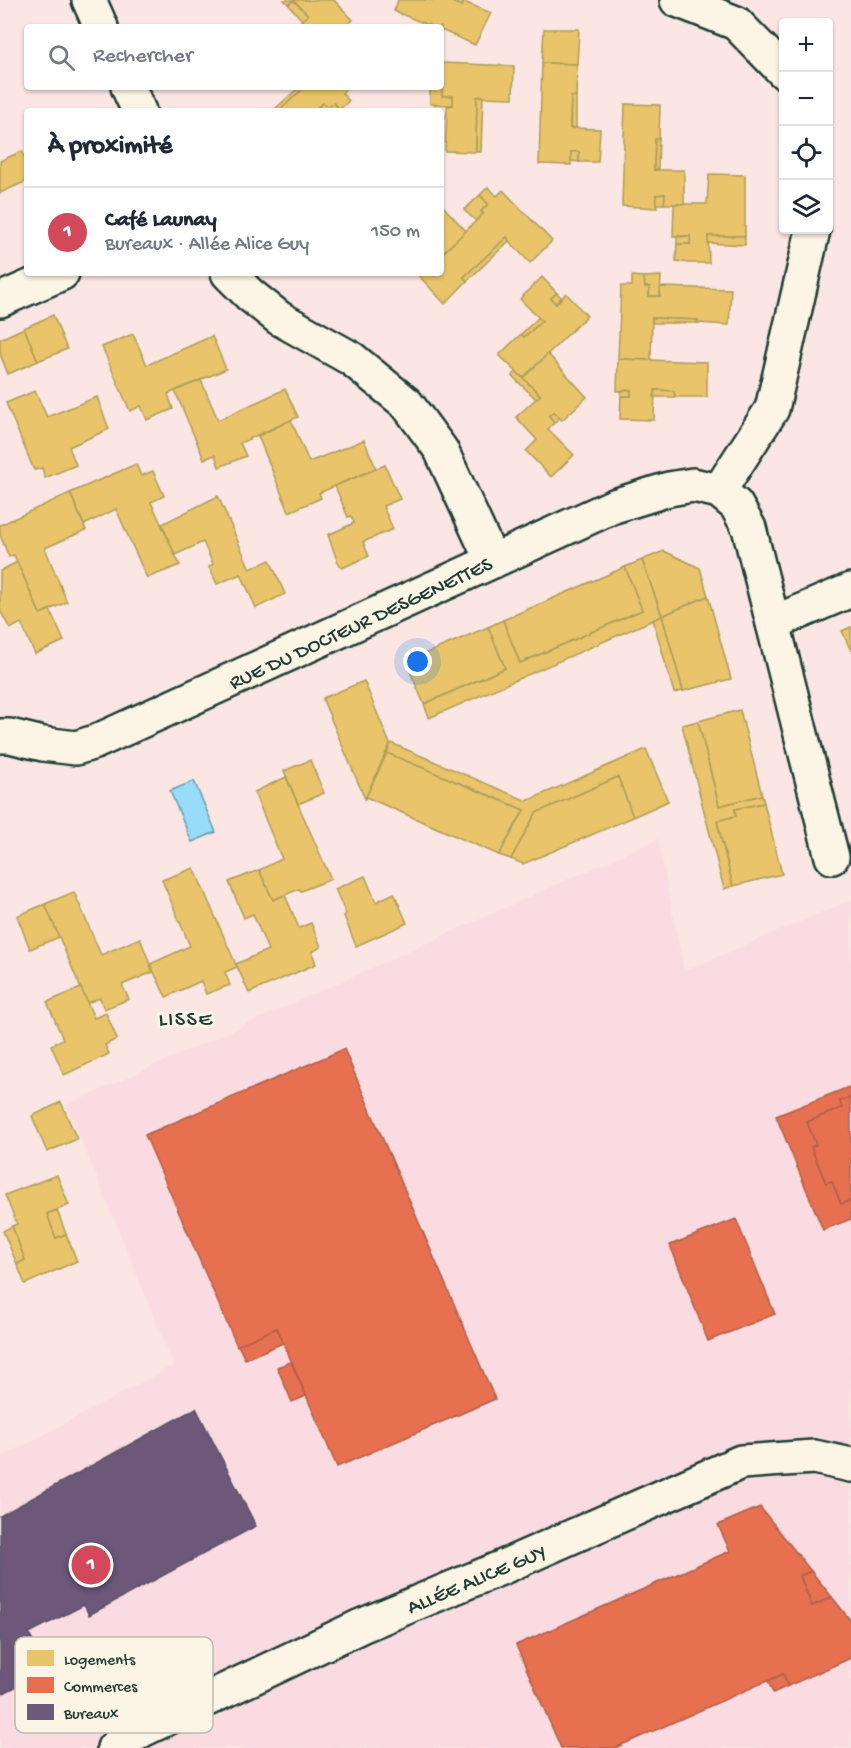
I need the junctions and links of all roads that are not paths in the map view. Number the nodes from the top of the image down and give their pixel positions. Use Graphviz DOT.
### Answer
graph roads {
  1 [pos="89,0"];
  2 [pos="677,0"];
  3 [pos="100,24"];
  4 [pos="779,68"];
  5 [pos="129,90"];
  6 [pos="138,108"];
  7 [pos="812,234"];
  8 [pos="55,276"];
  9 [pos="231,276"];
  10 [pos="0,300"];
  11 [pos="719,491"];
  12 [pos="492,561"];
  13 [pos="851,590"];
  14 [pos="773,623"];
  15 [pos="0,736"];
  16 [pos="832,857"];
  17 [pos="851,1465"];
  18 [pos="213,1696"];
  19 [pos="137,1733"];
  20 [pos="114,1748"];
  1 -- 3 [label="street"];
  2 -- 4 [label="street"];
  5 -- 6 [label="street"];
  7 -- 11 [label="street"];
  8 -- 10 [label="street"];
  9 -- 12 [label="street"];
  11 -- 12 [label="street, RUE DU DOCTEUR DESGENETTES"];
  11 -- 14 [label="street"];
  12 -- 15 [label="street, RUE DU DOCTEUR DESGENETTES"];
  13 -- 14 [label="street"];
  14 -- 16 [label="street"];
  17 -- 18 [label="street, ALLÉE ALICE GUY"];
  19 -- 20 [label="street, ALLÉE ALICE GUY"];
}
